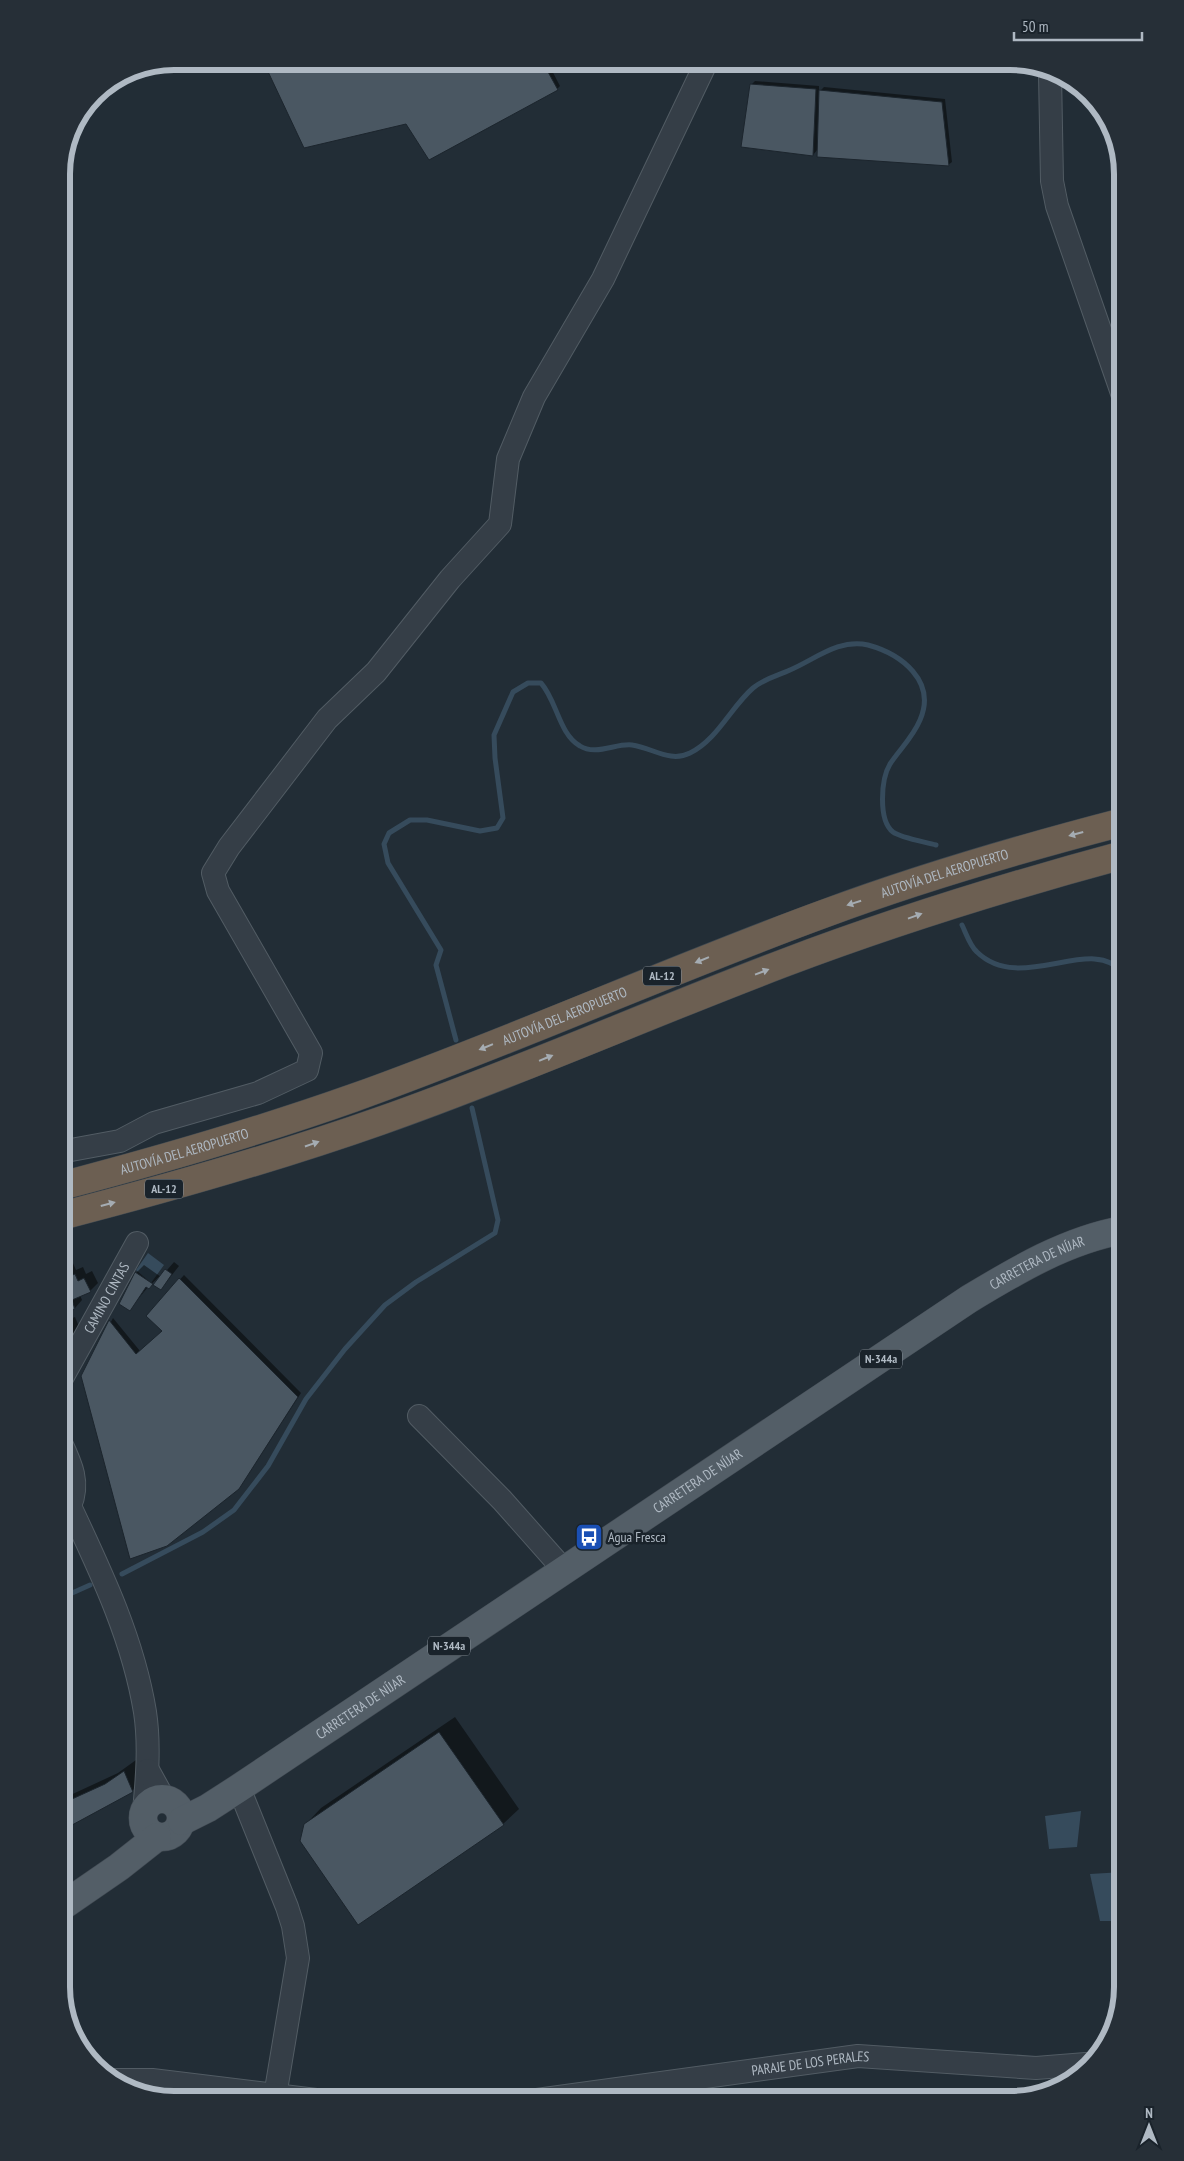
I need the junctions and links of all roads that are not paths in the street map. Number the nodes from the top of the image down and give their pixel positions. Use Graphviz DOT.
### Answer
graph roads {
  1 [pos="703,70"];
  2 [pos="1050,78"];
  3 [pos="1114,370"];
  4 [pos="1114,824"];
  5 [pos="1114,858"];
  6 [pos="70,1150"];
  7 [pos="70,1184"];
  8 [pos="70,1214"];
  9 [pos="1114,1232"];
  10 [pos="137,1243"];
  11 [pos="70,1364"];
  12 [pos="420,1416"];
  13 [pos="70,1464"];
  14 [pos="70,1491"];
  15 [pos="70,1506"];
  16 [pos="564,1570"];
  17 [pos="239,1788"];
  18 [pos="152,1816"];
  19 [pos="70,1901"];
  20 [pos="1078,2065"];
  21 [pos="128,2080"];
  22 [pos="237,2091"];
  23 [pos="277,2091"];
  24 [pos="603,2091"];
  1 -- 6 [label="street"];
  2 -- 3 [label="street"];
  4 -- 7 [label="highway, AUTOVÍA DEL AEROPUERTO / AL-12, one-way"];
  8 -- 5 [label="highway, AL-12, one-way"];
  9 -- 16 [label="main road, CARRETERA DE NÍJAR / N-344a"];
  10 -- 11 [label="street, CAMINO CINTAS"];
  12 -- 16 [label="street"];
  13 -- 14 [label="street"];
  15 -- 18 [label="street"];
  16 -- 17 [label="main road, CARRETERA DE NÍJAR / N-344a"];
  17 -- 18 [label="main road, CARRETERA DE NÍJAR / N-344a"];
  17 -- 23 [label="street"];
  18 -- 19 [label="main road"];
  20 -- 24 [label="street, PARAJE DE LOS PERALES"];
  21 -- 22 [label="street"];
}
